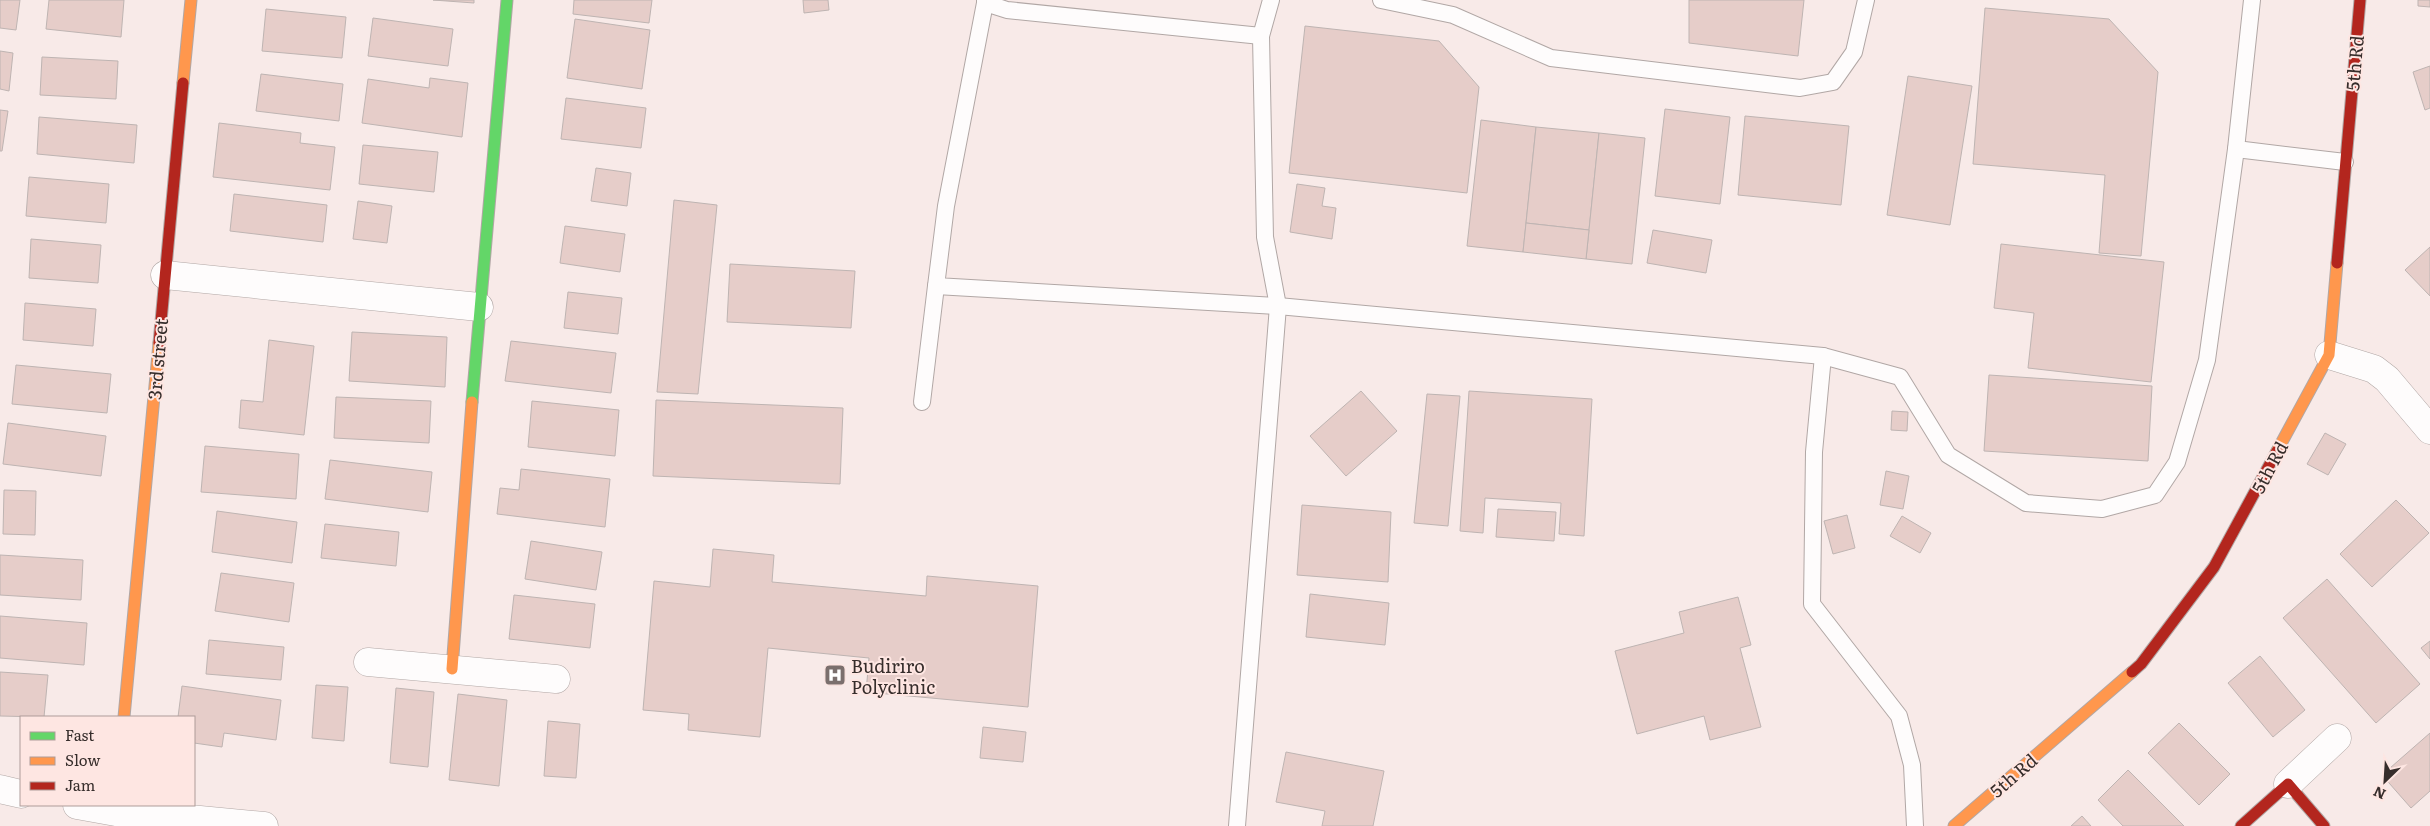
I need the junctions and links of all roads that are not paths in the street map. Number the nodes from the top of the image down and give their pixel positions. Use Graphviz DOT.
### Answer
graph roads {
  1 [pos="191,0"];
  2 [pos="507,0"];
  3 [pos="1270,0"];
  4 [pos="1381,0"];
  5 [pos="1866,0"];
  6 [pos="2252,0"];
  7 [pos="2360,0"];
  8 [pos="985,1"];
  9 [pos="1262,36"];
  10 [pos="2236,149"];
  11 [pos="2345,162"];
  12 [pos="165,275"];
  13 [pos="936,286"];
  14 [pos="479,306"];
  15 [pos="1278,306"];
  16 [pos="2329,355"];
  17 [pos="1823,356"];
  18 [pos="922,402"];
  19 [pos="2430,430"];
  20 [pos="368,662"];
  21 [pos="452,669"];
  22 [pos="556,679"];
  23 [pos="124,716"];
  24 [pos="2337,738"];
  25 [pos="2288,784"];
  26 [pos="0,789"];
  27 [pos="20,794"];
  28 [pos="82,806"];
  29 [pos="115,814"];
  30 [pos="264,826"];
  31 [pos="1237,826"];
  32 [pos="1915,826"];
  33 [pos="1954,826"];
  34 [pos="2241,826"];
  35 [pos="2324,826"];
  1 -- 12 [label="street, 3rd street"];
  2 -- 14 [label="street"];
  3 -- 9 [label="lane"];
  4 -- 5 [label="lane"];
  6 -- 10 [label="lane"];
  7 -- 11 [label="street, 5th Rd"];
  8 -- 9 [label="lane"];
  8 -- 13 [label="lane"];
  9 -- 15 [label="lane"];
  10 -- 11 [label="lane"];
  10 -- 17 [label="lane"];
  11 -- 16 [label="street, 5th Rd"];
  12 -- 14 [label="street"];
  12 -- 23 [label="street, 3rd street"];
  13 -- 15 [label="lane"];
  13 -- 18 [label="lane"];
  14 -- 21 [label="street"];
  15 -- 17 [label="lane"];
  15 -- 31 [label="lane"];
  16 -- 19 [label="street"];
  16 -- 33 [label="street, 5th Rd"];
  17 -- 32 [label="lane"];
  20 -- 21 [label="street"];
  21 -- 22 [label="street"];
  24 -- 25 [label="street"];
  25 -- 34 [label="street"];
  25 -- 35 [label="street"];
  26 -- 27 [label="street"];
  28 -- 29 [label="street"];
  29 -- 30 [label="street"];
}
